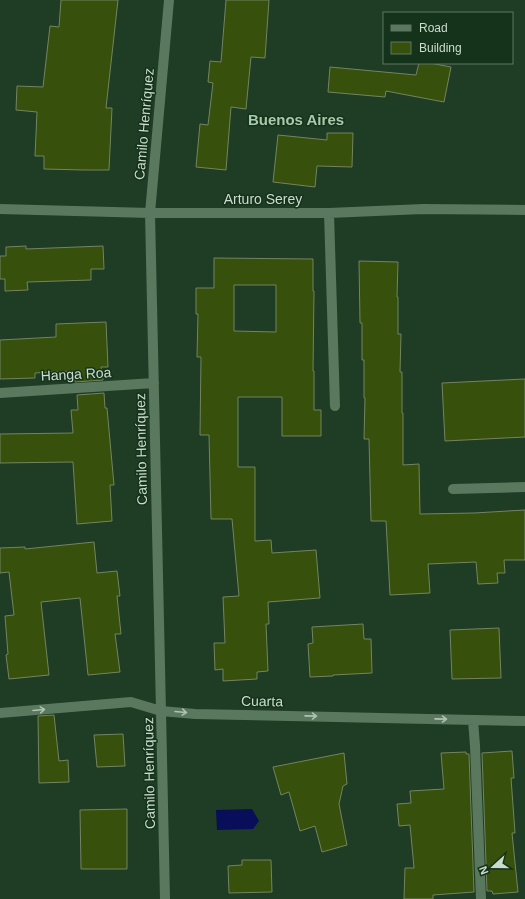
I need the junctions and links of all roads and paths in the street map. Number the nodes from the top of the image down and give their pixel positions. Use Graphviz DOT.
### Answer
graph roads {
  1 [pos="169,0"];
  2 [pos="0,209"];
  3 [pos="525,210"];
  4 [pos="150,212"];
  5 [pos="329,213"];
  6 [pos="154,383"];
  7 [pos="0,392"];
  8 [pos="335,406"];
  9 [pos="525,487"];
  10 [pos="452,490"];
  11 [pos="161,711"];
  12 [pos="0,713"];
  13 [pos="474,720"];
  14 [pos="525,721"];
  15 [pos="165,899"];
  16 [pos="481,899"];
  1 -- 4 [label="street, Camilo Henríquez"];
  2 -- 4 [label="street, Arturo Serey"];
  3 -- 5 [label="street, Arturo Serey"];
  4 -- 5 [label="street, Arturo Serey"];
  4 -- 6 [label="street, Camilo Henríquez"];
  5 -- 8 [label="street"];
  6 -- 7 [label="street, Hanga Roa"];
  6 -- 11 [label="street, Camilo Henríquez"];
  9 -- 10 [label="street"];
  12 -- 11 [label="street, Cuarta, one-way"];
  11 -- 13 [label="street, Cuarta, one-way"];
  11 -- 15 [label="street, Camilo Henríquez"];
  13 -- 14 [label="street, Cuarta"];
  13 -- 16 [label="street"];
}
